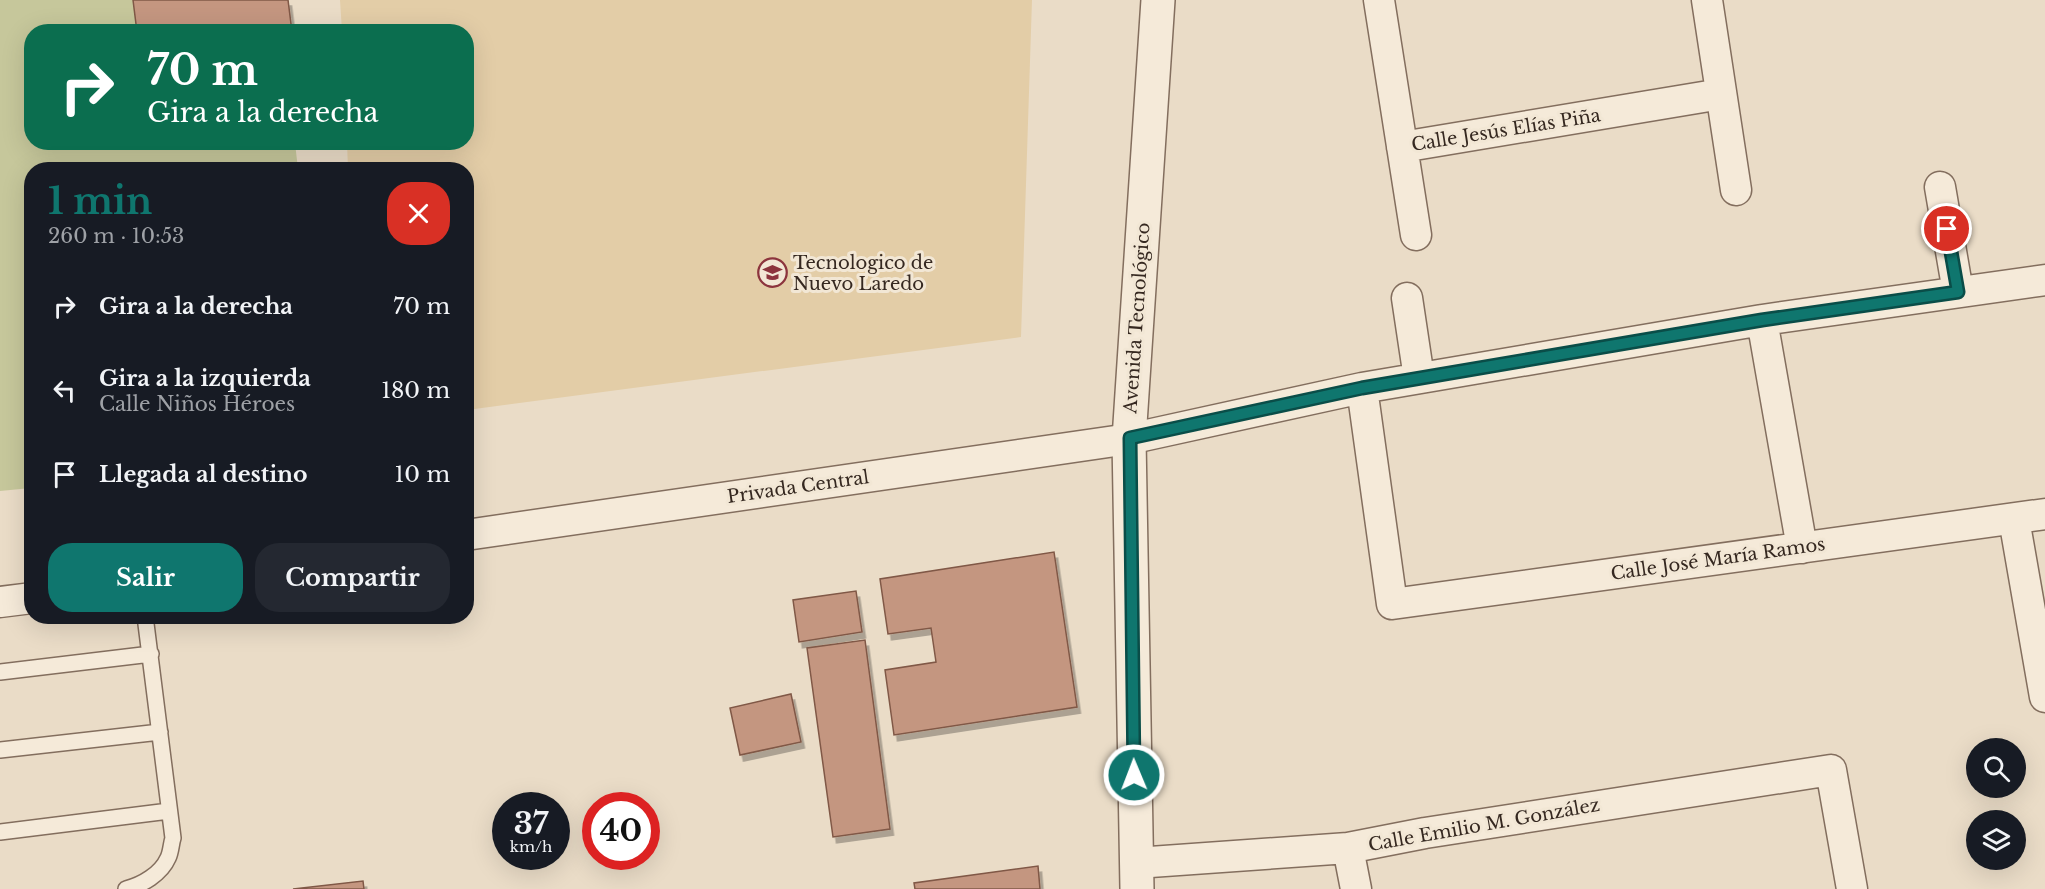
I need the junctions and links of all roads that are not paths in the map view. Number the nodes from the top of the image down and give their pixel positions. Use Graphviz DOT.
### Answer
graph roads {
  1 [pos="1158,0"];
  2 [pos="1379,0"];
  3 [pos="1707,0"];
  4 [pos="1721,94"];
  5 [pos="1402,147"];
  6 [pos="1940,187"];
  7 [pos="1736,190"];
  8 [pos="1416,235"];
  9 [pos="2045,280"];
  10 [pos="1958,292"];
  11 [pos="1407,298"];
  12 [pos="1762,320"];
  13 [pos="1419,378"];
  14 [pos="1362,388"];
  15 [pos="1130,438"];
  16 [pos="2045,514"];
  17 [pos="2014,519"];
  18 [pos="474,534"];
  19 [pos="1802,548"];
  20 [pos="24,599"];
  21 [pos="0,602"];
  22 [pos="146,624"];
  23 [pos="151,654"];
  24 [pos="0,672"];
  25 [pos="2045,697"];
  26 [pos="160,732"];
  27 [pos="0,750"];
  28 [pos="170,812"];
  29 [pos="0,832"];
  30 [pos="1348,848"];
  31 [pos="1136,876"];
  32 [pos="126,889"];
  33 [pos="1356,889"];
  34 [pos="1852,889"];
  1 -- 15 [label="street, Avenida Tecnológico"];
  2 -- 5 [label="street, Calle Jesús Elías Piña"];
  3 -- 4 [label="street"];
  4 -- 5 [label="street, Calle Jesús Elías Piña"];
  4 -- 7 [label="street"];
  5 -- 8 [label="street"];
  6 -- 10 [label="street"];
  9 -- 10 [label="street, Privada Central"];
  10 -- 12 [label="street, Privada Central"];
  11 -- 13 [label="street"];
  12 -- 13 [label="street, Privada Central"];
  12 -- 19 [label="street"];
  13 -- 14 [label="street, Privada Central"];
  14 -- 15 [label="street, Privada Central"];
  14 -- 19 [label="street, Calle José María Ramos"];
  15 -- 18 [label="street, Privada Central"];
  15 -- 31 [label="street, Avenida Tecnológico"];
  16 -- 17 [label="street, Calle José María Ramos"];
  17 -- 19 [label="street, Calle José María Ramos"];
  17 -- 25 [label="street"];
  20 -- 21 [label="street"];
  22 -- 23 [label="lane"];
  23 -- 24 [label="lane"];
  23 -- 26 [label="lane"];
  26 -- 27 [label="lane"];
  26 -- 28 [label="lane"];
  28 -- 29 [label="lane"];
  28 -- 32 [label="lane"];
  30 -- 31 [label="street, Calle Emilio M. González"];
  30 -- 33 [label="street"];
  30 -- 34 [label="street, Calle Emilio M. González"];
}
